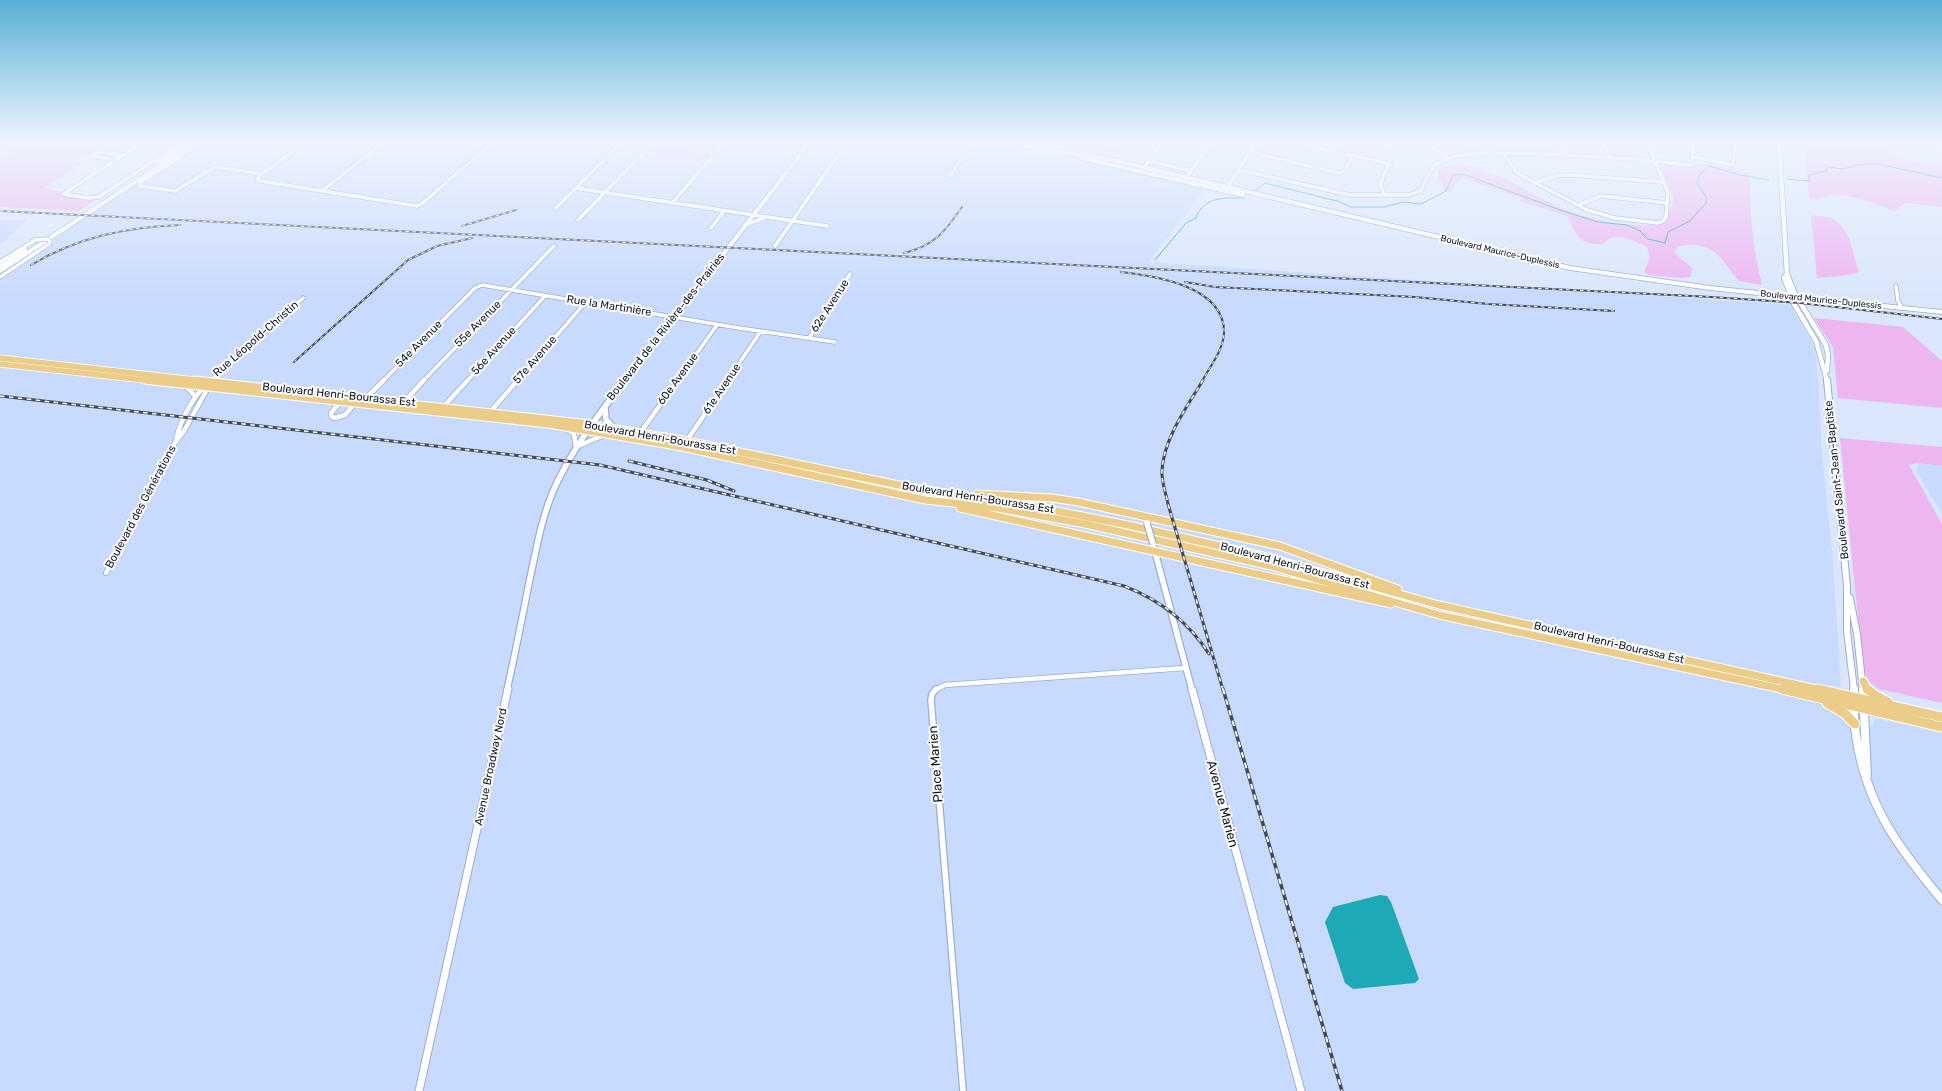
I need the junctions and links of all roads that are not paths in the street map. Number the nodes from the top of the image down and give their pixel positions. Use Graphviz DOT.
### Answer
graph roads {
  1 [pos="65,193"];
  2 [pos="105,193"];
  3 [pos="111,193"];
  4 [pos="119,193"];
  5 [pos="334,193"];
  6 [pos="435,193"];
  7 [pos="570,193"];
  8 [pos="605,193"];
  9 [pos="681,193"];
  10 [pos="770,193"];
  11 [pos="811,193"];
  12 [pos="1244,193"];
  13 [pos="1340,193"];
  14 [pos="1408,193"];
  15 [pos="1554,193"];
  16 [pos="1668,193"];
  17 [pos="1782,193"];
  18 [pos="1384,195"];
  19 [pos="672,203"];
  20 [pos="1667,203"];
  21 [pos="1578,205"];
  22 [pos="556,208"];
  23 [pos="724,211"];
  24 [pos="753,215"];
  25 [pos="770,218"];
  26 [pos="578,220"];
  27 [pos="791,221"];
  28 [pos="745,225"];
  29 [pos="827,226"];
  30 [pos="711,228"];
  31 [pos="554,246"];
  32 [pos="775,246"];
  33 [pos="0,262"];
  34 [pos="0,267"];
  35 [pos="0,271"];
  36 [pos="850,274"];
  37 [pos="0,276"];
  38 [pos="479,286"];
  39 [pos="1896,286"];
  40 [pos="512,290"];
  41 [pos="544,296"];
  42 [pos="1793,296"];
  43 [pos="303,298"];
  44 [pos="585,303"];
  45 [pos="1901,306"];
  46 [pos="1942,311"];
  47 [pos="674,317"];
  48 [pos="717,325"];
  49 [pos="760,331"];
  50 [pos="809,338"];
  51 [pos="834,342"];
  52 [pos="0,358"];
  53 [pos="0,364"];
  54 [pos="184,384"];
  55 [pos="207,384"];
  56 [pos="195,396"];
  57 [pos="340,402"];
  58 [pos="360,402"];
  59 [pos="404,402"];
  60 [pos="605,406"];
  61 [pos="443,407"];
  62 [pos="487,415"];
  63 [pos="548,424"];
  64 [pos="589,428"];
  65 [pos="614,432"];
  66 [pos="640,433"];
  67 [pos="176,441"];
  68 [pos="687,441"];
  69 [pos="576,447"];
  70 [pos="682,447"];
  71 [pos="937,493"];
  72 [pos="925,500"];
  73 [pos="1146,520"];
  74 [pos="1155,552"];
  75 [pos="106,573"];
  76 [pos="1847,586"];
  77 [pos="1439,605"];
  78 [pos="1439,615"];
  79 [pos="1185,668"];
  80 [pos="1863,681"];
  81 [pos="1802,694"];
  82 [pos="1853,702"];
  83 [pos="1863,704"];
  84 [pos="1914,712"];
  85 [pos="1942,717"];
  86 [pos="1854,724"];
  87 [pos="1942,727"];
  88 [pos="1867,784"];
  89 [pos="1942,900"];
  90 [pos="419,1091"];
  91 [pos="963,1091"];
  92 [pos="1301,1091"];
  1 -- 2 [label="street"];
  3 -- 34 [label="street"];
  4 -- 35 [label="street"];
  5 -- 6 [label="street"];
  7 -- 22 [label="street"];
  8 -- 19 [label="street"];
  8 -- 26 [label="street"];
  9 -- 19 [label="street"];
  10 -- 24 [label="street, Boulevard de la Rivière-des-Prairies"];
  11 -- 27 [label="street"];
  12 -- 42 [label="street, Boulevard Maurice-Duplessis"];
  13 -- 18 [label="street"];
  14 -- 18 [label="street"];
  15 -- 21 [label="street"];
  16 -- 20 [label="street"];
  17 -- 42 [label="main road, Boulevard Saint-Jean-Baptiste"];
  19 -- 23 [label="street"];
  20 -- 21 [label="street"];
  20 -- 21 [label="street"];
  23 -- 24 [label="street"];
  23 -- 30 [label="street"];
  24 -- 25 [label="street"];
  24 -- 28 [label="street, Boulevard de la Rivière-des-Prairies"];
  25 -- 27 [label="street"];
  25 -- 28 [label="street"];
  27 -- 29 [label="street"];
  27 -- 32 [label="street"];
  28 -- 47 [label="street, Boulevard de la Rivière-des-Prairies"];
  31 -- 40 [label="street, 55e Avenue"];
  33 -- 37 [label="street, bridge"];
  36 -- 50 [label="street, 62e Avenue"];
  38 -- 40 [label="street, Rue la Martinière"];
  38 -- 58 [label="street, 54e Avenue"];
  39 -- 45 [label="street"];
  40 -- 41 [label="street, Rue la Martinière"];
  40 -- 59 [label="street, 55e Avenue"];
  41 -- 44 [label="street, Rue la Martinière"];
  41 -- 61 [label="street, 56e Avenue"];
  42 -- 45 [label="street, Boulevard Maurice-Duplessis"];
  42 -- 76 [label="main road, Boulevard Saint-Jean-Baptiste"];
  43 -- 55 [label="street, Rue Léopold-Christin"];
  44 -- 47 [label="street, Rue la Martinière"];
  44 -- 62 [label="street, 57e Avenue"];
  45 -- 46 [label="street, Boulevard Maurice-Duplessis"];
  47 -- 48 [label="street, Rue la Martinière"];
  47 -- 60 [label="street, Boulevard de la Rivière-des-Prairies"];
  48 -- 49 [label="street, Rue la Martinière"];
  48 -- 66 [label="street, 60e Avenue"];
  49 -- 50 [label="street, Rue la Martinière"];
  49 -- 68 [label="street, 61e Avenue"];
  50 -- 51 [label="street, Rue la Martinière"];
  52 -- 55 [label="main road, Boulevard Henri-Bourassa Est"];
  53 -- 54 [label="main road, Boulevard Henri-Bourassa Est"];
  54 -- 55 [label="main road, Boulevard Henri-Bourassa Est"];
  54 -- 56 [label="street"];
  55 -- 56 [label="street, Boulevard des Générations"];
  55 -- 57 [label="main road, Boulevard Henri-Bourassa Est"];
  55 -- 58 [label="main road, Boulevard Henri-Bourassa Est"];
  55 -- 67 [label="street, Boulevard des Générations"];
  56 -- 67 [label="street, Boulevard des Générations"];
  57 -- 58 [label="main road, Boulevard Henri-Bourassa Est"];
  57 -- 58 [label="street, Boulevard Henri-Bourassa Est"];
  58 -- 59 [label="main road, Boulevard Henri-Bourassa Est"];
  58 -- 62 [label="main road, Boulevard Henri-Bourassa Est"];
  59 -- 61 [label="main road, Boulevard Henri-Bourassa Est"];
  60 -- 64 [label="street, Boulevard de la Rivière-des-Prairies"];
  60 -- 65 [label="street"];
  61 -- 62 [label="main road, Boulevard Henri-Bourassa Est"];
  62 -- 63 [label="main road, Boulevard Henri-Bourassa Est"];
  62 -- 64 [label="main road, Boulevard Henri-Bourassa Est"];
  63 -- 64 [label="main road, Boulevard Henri-Bourassa Est"];
  63 -- 69 [label="street"];
  64 -- 65 [label="main road, Boulevard Henri-Bourassa Est"];
  64 -- 69 [label="street, Avenue Broadway Nord"];
  65 -- 66 [label="main road, Boulevard Henri-Bourassa Est"];
  65 -- 69 [label="street"];
  65 -- 70 [label="main road, Boulevard Henri-Bourassa Est"];
  66 -- 68 [label="main road, Boulevard Henri-Bourassa Est"];
  67 -- 75 [label="street, Boulevard des Générations"];
  68 -- 70 [label="street, 61e Avenue"];
  68 -- 71 [label="main road, Boulevard Henri-Bourassa Est"];
  69 -- 90 [label="street, Avenue Broadway Nord"];
  70 -- 72 [label="main road, Boulevard Henri-Bourassa Est"];
  71 -- 73 [label="main road"];
  71 -- 77 [label="main road, Boulevard Henri-Bourassa Est"];
  72 -- 74 [label="main road"];
  72 -- 78 [label="main road, Boulevard Henri-Bourassa Est"];
  73 -- 74 [label="street, Avenue Marien, bridge"];
  73 -- 77 [label="main road"];
  74 -- 78 [label="main road"];
  74 -- 79 [label="street, Avenue Marien"];
  76 -- 80 [label="main road, Boulevard Saint-Jean-Baptiste"];
  76 -- 82 [label="main road, Boulevard Saint-Jean-Baptiste"];
  77 -- 82 [label="main road, Boulevard Henri-Bourassa Est"];
  78 -- 81 [label="main road, Boulevard Henri-Bourassa Est"];
  79 -- 91 [label="street, Place Marien"];
  79 -- 92 [label="street, Avenue Marien"];
  80 -- 83 [label="main road, Boulevard Saint-Jean-Baptiste"];
  80 -- 84 [label="main road"];
  81 -- 82 [label="main road, Boulevard Henri-Bourassa Est"];
  81 -- 86 [label="main road"];
  82 -- 83 [label="main road, Boulevard Henri-Bourassa Est"];
  82 -- 86 [label="main road, Boulevard Saint-Jean-Baptiste"];
  83 -- 84 [label="main road, Boulevard Henri-Bourassa Est"];
  83 -- 87 [label="main road, Boulevard Henri-Bourassa Est"];
  83 -- 88 [label="main road, Boulevard Saint-Jean-Baptiste"];
  84 -- 85 [label="main road, Boulevard Henri-Bourassa Est"];
  86 -- 88 [label="main road, Boulevard Saint-Jean-Baptiste"];
  88 -- 89 [label="main road, Boulevard Saint-Jean-Baptiste"];
}
